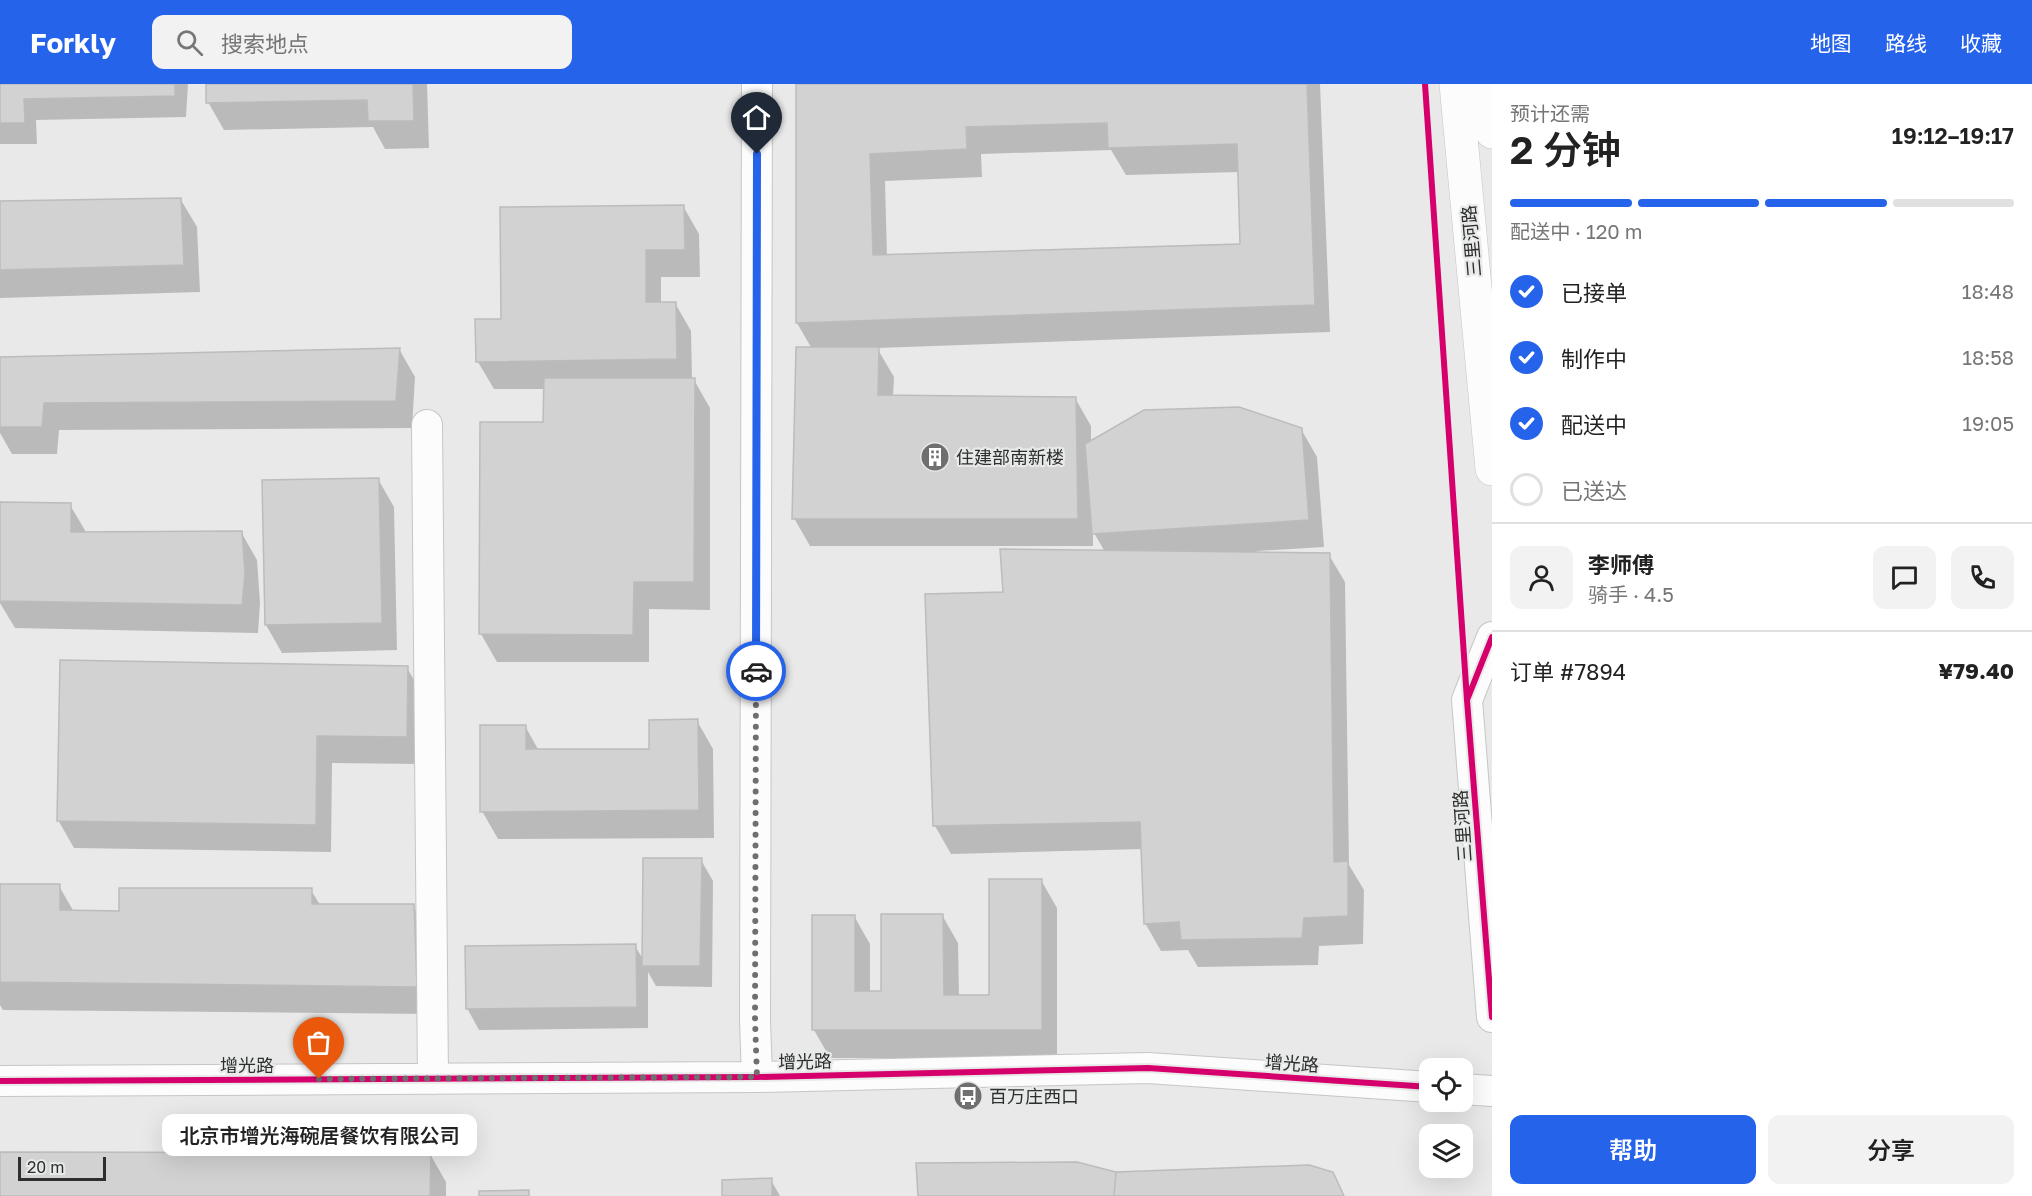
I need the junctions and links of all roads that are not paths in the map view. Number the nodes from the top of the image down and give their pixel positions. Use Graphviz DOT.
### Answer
graph roads {
  1 [pos="757,84"];
  2 [pos="1456,84"];
  3 [pos="1488,84"];
  4 [pos="1492,132"];
  5 [pos="427,425"];
  6 [pos="1492,469"];
  7 [pos="1492,637"];
  8 [pos="1492,1017"];
  9 [pos="757,1077"];
  10 [pos="433,1078"];
  11 [pos="0,1081"];
  12 [pos="1419,1086"];
  13 [pos="1473,1090"];
  14 [pos="1492,1091"];
  1 -- 9 [label="street"];
  2 -- 6 [label="main road, 三里河路"];
  3 -- 4 [label="main road"];
  5 -- 10 [label="street"];
  7 -- 8 [label="street, 三里河路"];
  9 -- 10 [label="street, 增光路"];
  9 -- 12 [label="street, 增光路"];
  10 -- 11 [label="street, 增光路"];
  13 -- 14 [label="street"];
}
